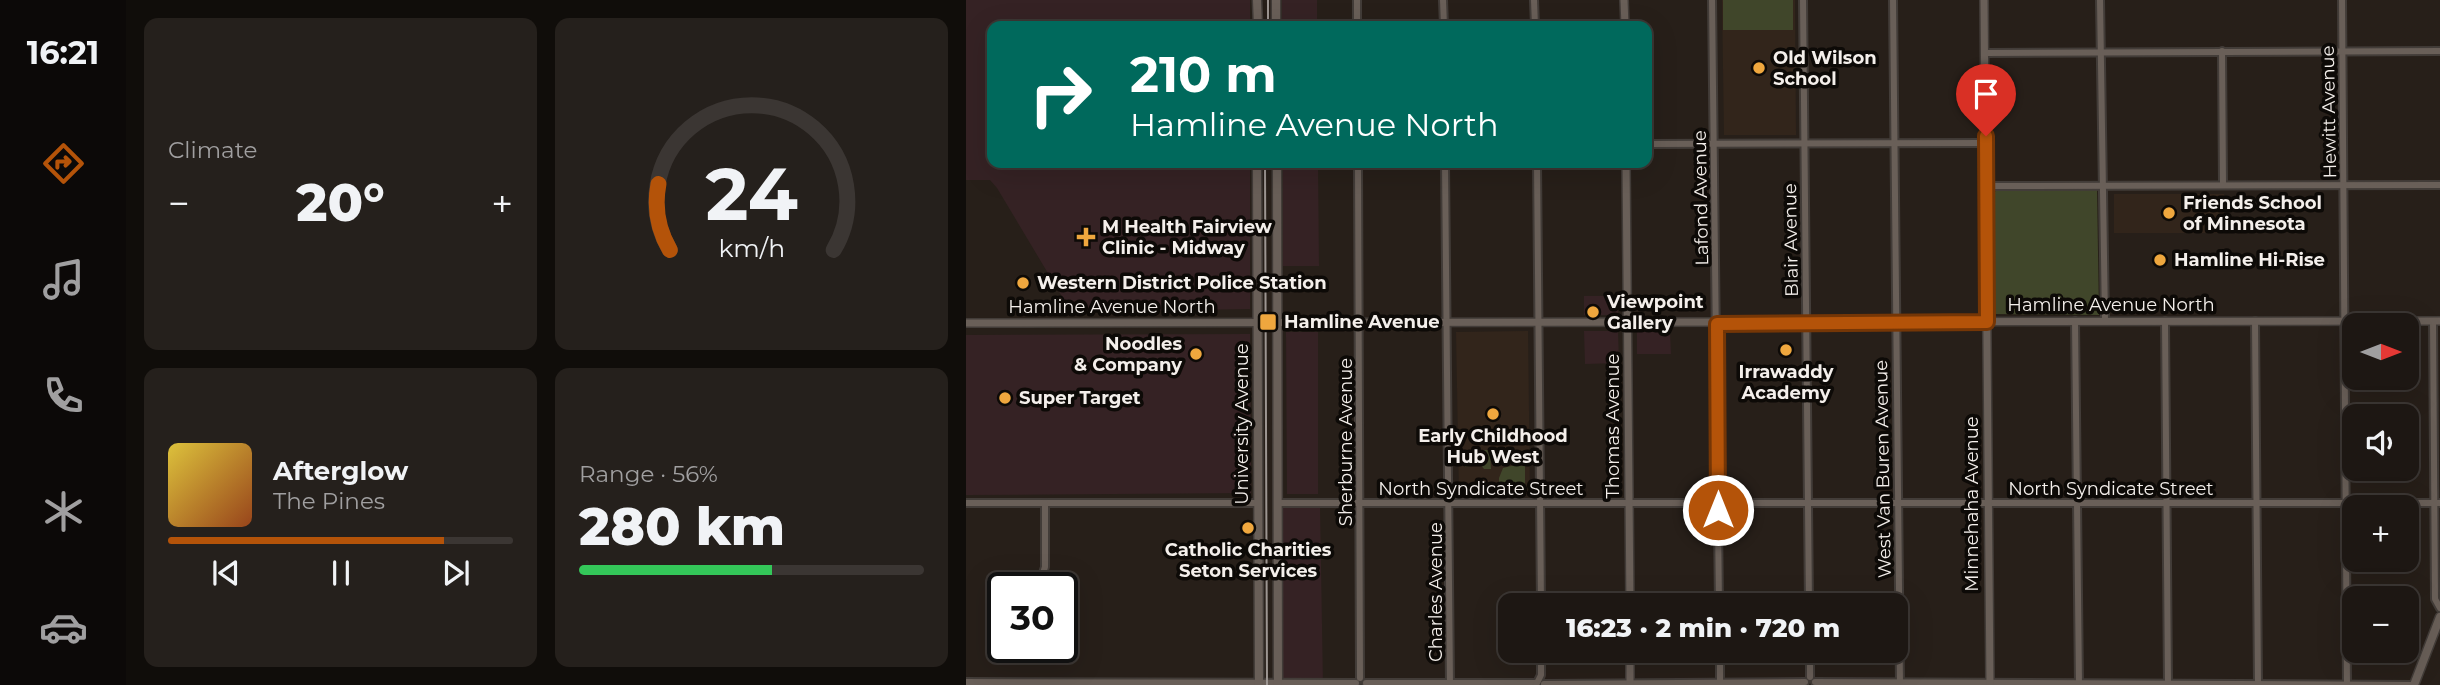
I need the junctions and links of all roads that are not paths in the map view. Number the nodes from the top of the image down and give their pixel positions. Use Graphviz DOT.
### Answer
graph roads {
  1 [pos="1257,0"];
  2 [pos="1276,0"];
  3 [pos="1357,0"];
  4 [pos="1443,0"];
  5 [pos="1534,0"];
  6 [pos="1624,0"];
  7 [pos="1713,0"];
  8 [pos="1803,0"];
  9 [pos="1893,0"];
  10 [pos="1984,0"];
  11 [pos="2100,0"];
  12 [pos="2342,0"];
  13 [pos="1258,21"];
  14 [pos="1276,21"];
  15 [pos="1357,21"];
  16 [pos="1444,21"];
  17 [pos="1535,21"];
  18 [pos="1625,21"];
  19 [pos="2222,51"];
  20 [pos="2440,51"];
  21 [pos="1985,52"];
  22 [pos="2101,52"];
  23 [pos="2343,52"];
  24 [pos="1986,143"];
  25 [pos="1652,144"];
  26 [pos="1714,144"];
  27 [pos="1804,144"];
  28 [pos="1894,144"];
  29 [pos="1257,168"];
  30 [pos="1277,168"];
  31 [pos="1358,168"];
  32 [pos="1445,168"];
  33 [pos="1537,168"];
  34 [pos="1626,168"];
  35 [pos="2103,185"];
  36 [pos="2223,185"];
  37 [pos="2344,185"];
  38 [pos="2440,185"];
  39 [pos="1986,186"];
  40 [pos="2345,313"];
  41 [pos="2105,320"];
  42 [pos="2075,321"];
  43 [pos="2165,321"];
  44 [pos="2255,321"];
  45 [pos="2342,321"];
  46 [pos="2419,321"];
  47 [pos="2437,321"];
  48 [pos="1257,322"];
  49 [pos="1987,322"];
  50 [pos="966,323"];
  51 [pos="1277,323"];
  52 [pos="1359,323"];
  53 [pos="1538,323"];
  54 [pos="1628,323"];
  55 [pos="1807,323"];
  56 [pos="1896,323"];
  57 [pos="1447,324"];
  58 [pos="1717,324"];
  59 [pos="2345,390"];
  60 [pos="2437,413"];
  61 [pos="2346,495"];
  62 [pos="1451,502"];
  63 [pos="966,503"];
  64 [pos="1045,503"];
  65 [pos="1258,503"];
  66 [pos="1278,503"];
  67 [pos="1360,503"];
  68 [pos="1540,503"];
  69 [pos="1629,503"];
  70 [pos="1718,503"];
  71 [pos="1808,503"];
  72 [pos="1898,503"];
  73 [pos="1988,503"];
  74 [pos="2077,503"];
  75 [pos="2166,503"];
  76 [pos="2256,503"];
  77 [pos="2342,503"];
  78 [pos="2419,503"];
  79 [pos="2437,503"];
  80 [pos="1043,572"];
  81 [pos="2346,572"];
  82 [pos="1541,593"];
  83 [pos="1630,593"];
  84 [pos="1720,593"];
  85 [pos="1809,593"];
  86 [pos="2440,608"];
  87 [pos="2440,617"];
  88 [pos="1541,663"];
  89 [pos="1630,663"];
  90 [pos="1720,663"];
  91 [pos="1810,663"];
  92 [pos="966,682"];
  93 [pos="1810,682"];
  94 [pos="1361,683"];
  95 [pos="1540,683"];
  96 [pos="1259,684"];
  97 [pos="1278,684"];
  98 [pos="1450,684"];
  99 [pos="1630,684"];
  100 [pos="1720,684"];
  101 [pos="1899,684"];
  102 [pos="1990,684"];
  103 [pos="2079,684"];
  104 [pos="2168,684"];
  105 [pos="2258,684"];
  106 [pos="2347,684"];
  107 [pos="2414,685"];
  1 -- 13 [label="main road"];
  2 -- 14 [label="main road"];
  3 -- 15 [label="street"];
  4 -- 16 [label="street"];
  5 -- 17 [label="street"];
  6 -- 18 [label="street"];
  7 -- 26 [label="street, Lafond Avenue"];
  8 -- 27 [label="street, Blair Avenue"];
  9 -- 28 [label="street, West Van Buren Avenue"];
  10 -- 21 [label="street, Minnehaha Avenue"];
  11 -- 22 [label="street"];
  12 -- 23 [label="street, Hewitt Avenue"];
  19 -- 22 [label="street"];
  19 -- 23 [label="street"];
  19 -- 36 [label="street"];
  20 -- 23 [label="street"];
  21 -- 22 [label="street"];
  21 -- 24 [label="street, Minnehaha Avenue"];
  22 -- 35 [label="street"];
  23 -- 37 [label="street, Hewitt Avenue"];
  24 -- 28 [label="street"];
  24 -- 39 [label="street, Minnehaha Avenue"];
  25 -- 26 [label="street"];
  26 -- 27 [label="street"];
  26 -- 58 [label="street, Lafond Avenue"];
  27 -- 28 [label="street"];
  27 -- 55 [label="street, Blair Avenue"];
  28 -- 56 [label="street, West Van Buren Avenue"];
  29 -- 48 [label="main road, University Avenue"];
  30 -- 51 [label="main road, University Avenue"];
  31 -- 52 [label="street, Sherburne Avenue"];
  32 -- 57 [label="street, Charles Avenue"];
  33 -- 53 [label="street"];
  34 -- 54 [label="street, Thomas Avenue"];
  35 -- 36 [label="street"];
  35 -- 39 [label="street"];
  35 -- 41 [label="street"];
  36 -- 37 [label="street"];
  37 -- 38 [label="street"];
  37 -- 40 [label="street, Hewitt Avenue"];
  39 -- 49 [label="street, Minnehaha Avenue"];
  41 -- 42 [label="street, Hamline Avenue North"];
  41 -- 43 [label="street, Hamline Avenue North"];
  42 -- 49 [label="street, Hamline Avenue North"];
  42 -- 74 [label="street"];
  43 -- 44 [label="street, Hamline Avenue North"];
  43 -- 75 [label="street"];
  44 -- 45 [label="street, Hamline Avenue North"];
  44 -- 76 [label="street"];
  46 -- 47 [label="street, Hamline Avenue North"];
  47 -- 60 [label="street"];
  48 -- 50 [label="street, Hamline Avenue North"];
  48 -- 51 [label="street, Hamline Avenue North"];
  48 -- 65 [label="main road, University Avenue"];
  49 -- 56 [label="street, Hamline Avenue North"];
  49 -- 73 [label="street, Minnehaha Avenue"];
  51 -- 52 [label="street, Hamline Avenue North"];
  51 -- 66 [label="main road, University Avenue"];
  52 -- 57 [label="street, Hamline Avenue North"];
  52 -- 67 [label="street, Sherburne Avenue"];
  53 -- 54 [label="street, Hamline Avenue North"];
  53 -- 57 [label="street, Hamline Avenue North"];
  53 -- 68 [label="street"];
  54 -- 58 [label="street, Hamline Avenue North"];
  54 -- 69 [label="street, Thomas Avenue"];
  55 -- 56 [label="street, Hamline Avenue North"];
  55 -- 58 [label="street, Hamline Avenue North"];
  55 -- 71 [label="street, Blair Avenue"];
  56 -- 72 [label="street, West Van Buren Avenue"];
  57 -- 62 [label="street, Charles Avenue"];
  58 -- 70 [label="street, Lafond Avenue"];
  59 -- 61 [label="street, Hewitt Avenue"];
  60 -- 79 [label="street"];
  62 -- 67 [label="street, North Syndicate Street"];
  62 -- 68 [label="street, North Syndicate Street"];
  62 -- 98 [label="street, Charles Avenue"];
  63 -- 64 [label="street"];
  64 -- 65 [label="street"];
  64 -- 80 [label="street"];
  65 -- 96 [label="main road, University Avenue"];
  66 -- 67 [label="street, North Syndicate Street"];
  66 -- 97 [label="main road, University Avenue"];
  67 -- 94 [label="street, Sherburne Avenue"];
  68 -- 69 [label="street, North Syndicate Street"];
  68 -- 82 [label="street"];
  69 -- 70 [label="street, North Syndicate Street"];
  69 -- 83 [label="street, Thomas Avenue"];
  70 -- 71 [label="street, North Syndicate Street"];
  70 -- 84 [label="street, Lafond Avenue"];
  71 -- 72 [label="street, North Syndicate Street"];
  71 -- 85 [label="street, Blair Avenue"];
  72 -- 73 [label="street, North Syndicate Street"];
  72 -- 101 [label="street, West Van Buren Avenue"];
  73 -- 74 [label="street, North Syndicate Street"];
  73 -- 102 [label="street, Minnehaha Avenue"];
  74 -- 75 [label="street, North Syndicate Street"];
  74 -- 103 [label="street"];
  75 -- 76 [label="street, North Syndicate Street"];
  75 -- 104 [label="street"];
  76 -- 77 [label="street, North Syndicate Street"];
  76 -- 105 [label="street"];
  78 -- 79 [label="street, North Syndicate Street"];
  79 -- 86 [label="street"];
  81 -- 106 [label="street, Hewitt Avenue"];
  87 -- 107 [label="main road"];
  88 -- 95 [label="street"];
  89 -- 99 [label="street"];
  90 -- 100 [label="street"];
  91 -- 93 [label="street"];
  92 -- 96 [label="street"];
  93 -- 100 [label="street"];
  93 -- 101 [label="street"];
  94 -- 97 [label="street"];
  94 -- 98 [label="street"];
  95 -- 98 [label="street"];
  95 -- 99 [label="street"];
  96 -- 97 [label="street"];
  99 -- 100 [label="street"];
  101 -- 102 [label="street"];
  102 -- 103 [label="street"];
  103 -- 104 [label="street"];
  104 -- 105 [label="street"];
  105 -- 106 [label="street"];
  106 -- 107 [label="street"];
}
